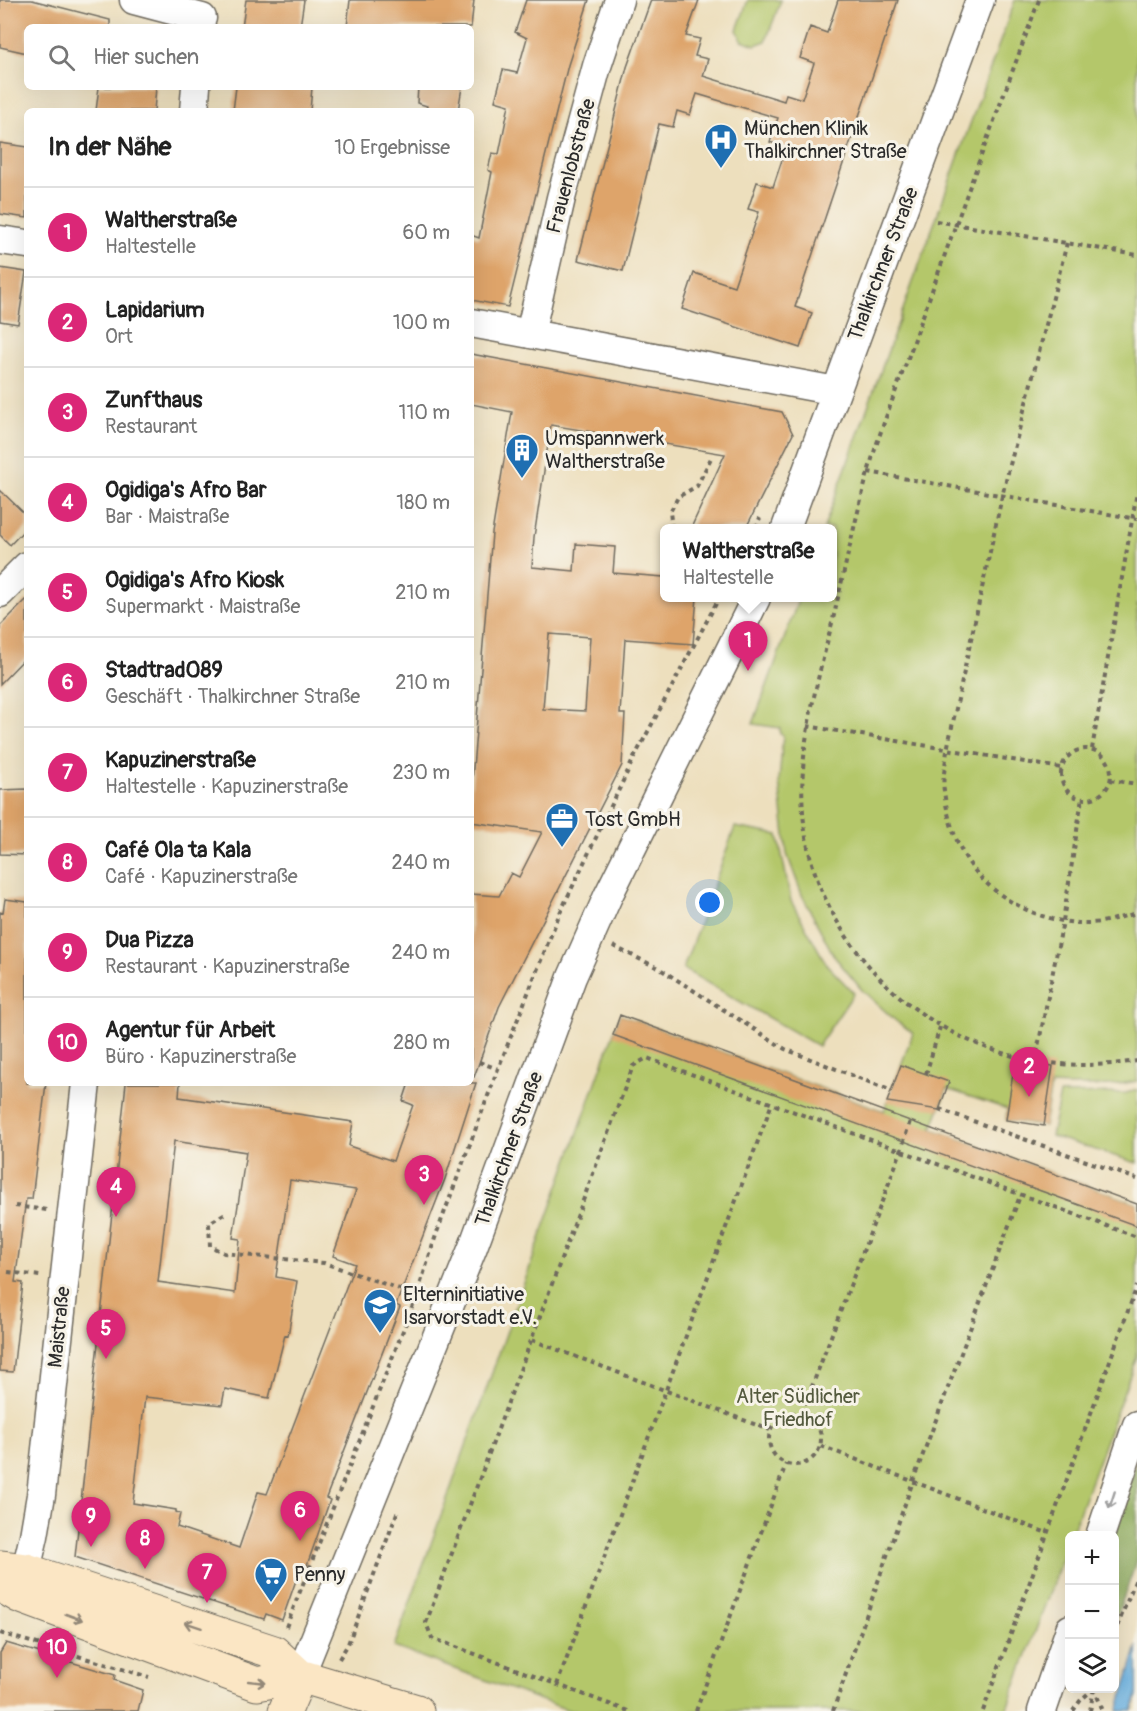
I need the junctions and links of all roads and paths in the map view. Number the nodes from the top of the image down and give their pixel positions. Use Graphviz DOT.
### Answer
graph roads {
  1 [pos="134,0"];
  2 [pos="618,0"];
  3 [pos="980,0"];
  4 [pos="1039,0"];
  5 [pos="202,15"];
  6 [pos="196,90"];
  7 [pos="194,108"];
  8 [pos="936,221"];
  9 [pos="956,224"];
  10 [pos="0,240"];
  11 [pos="1067,243"];
  12 [pos="24,244"];
  13 [pos="1137,255"];
  14 [pos="474,324"];
  15 [pos="530,334"];
  16 [pos="836,391"];
  17 [pos="711,458"];
  18 [pos="868,472"];
  19 [pos="1137,492"];
  20 [pos="1002,496"];
  21 [pos="1135,518"];
  22 [pos="672,524"];
  23 [pos="787,524"];
  24 [pos="24,569"];
  25 [pos="0,593"];
  26 [pos="837,601"];
  27 [pos="716,602"];
  28 [pos="754,602"];
  29 [pos="837,602"];
  30 [pos="807,726"];
  31 [pos="1092,749"];
  32 [pos="947,750"];
  33 [pos="1061,768"];
  34 [pos="1110,780"];
  35 [pos="1137,784"];
  36 [pos="1082,798"];
  37 [pos="1137,913"];
  38 [pos="1063,921"];
  39 [pos="590,936"];
  40 [pos="940,1027"];
  41 [pos="1137,1061"];
  42 [pos="479,1062"];
  43 [pos="1035,1062"];
  44 [pos="498,1069"];
  45 [pos="926,1074"];
  46 [pos="86,1086"];
  47 [pos="892,1091"];
  48 [pos="772,1103"];
  49 [pos="939,1109"];
  50 [pos="910,1121"];
  51 [pos="901,1151"];
  52 [pos="1137,1179"];
  53 [pos="1020,1196"];
  54 [pos="224,1214"];
  55 [pos="1137,1237"];
  56 [pos="1137,1286"];
  57 [pos="417,1295"];
  58 [pos="532,1340"];
  59 [pos="666,1391"];
  60 [pos="802,1413"];
  61 [pos="1137,1425"];
  62 [pos="770,1430"];
  63 [pos="821,1446"];
  64 [pos="786,1464"];
  65 [pos="913,1481"];
  66 [pos="1102,1531"];
  67 [pos="1047,1533"];
  68 [pos="8,1574"];
  69 [pos="1137,1576"];
  70 [pos="1119,1622"];
  71 [pos="286,1627"];
  72 [pos="0,1633"];
  73 [pos="1067,1639"];
  74 [pos="300,1676"];
  75 [pos="156,1679"];
  76 [pos="557,1685"];
  77 [pos="1089,1693"];
  78 [pos="1093,1693"];
  79 [pos="1096,1693"];
  80 [pos="285,1711"];
  81 [pos="417,1711"];
  82 [pos="628,1711"];
  83 [pos="696,1711"];
  84 [pos="833,1711"];
  85 [pos="983,1711"];
  86 [pos="1042,1711"];
  87 [pos="1073,1711"];
  88 [pos="1090,1711"];
  89 [pos="1103,1711"];
  1 -- 5 [label="street"];
  2 -- 15 [label="street, Frauenlobstraße"];
  3 -- 16 [label="street, Thalkirchner Straße"];
  4 -- 9 [label="path"];
  6 -- 7 [label="street"];
  8 -- 9 [label="path"];
  9 -- 11 [label="path"];
  9 -- 18 [label="path"];
  10 -- 12 [label="street"];
  11 -- 13 [label="path"];
  11 -- 20 [label="path"];
  14 -- 15 [label="street"];
  15 -- 16 [label="street"];
  16 -- 23 [label="street, Thalkirchner Straße"];
  17 -- 22 [label="path"];
  18 -- 20 [label="path"];
  18 -- 26 [label="path"];
  19 -- 21 [label="path"];
  20 -- 21 [label="path"];
  20 -- 32 [label="path"];
  21 -- 31 [label="path"];
  24 -- 25 [label="street"];
  27 -- 44 [label="path"];
  28 -- 39 [label="street, Thalkirchner Straße"];
  29 -- 30 [label="path"];
  30 -- 32 [label="path"];
  30 -- 40 [label="path"];
  31 -- 33 [label="path"];
  31 -- 34 [label="path"];
  32 -- 33 [label="path"];
  32 -- 38 [label="path"];
  33 -- 36 [label="path"];
  34 -- 35 [label="path"];
  34 -- 36 [label="path"];
  36 -- 38 [label="path"];
  37 -- 38 [label="path"];
  38 -- 43 [label="path"];
  39 -- 47 [label="path"];
  39 -- 74 [label="street, Thalkirchner Straße"];
  40 -- 43 [label="path"];
  40 -- 45 [label="path"];
  41 -- 43 [label="path"];
  42 -- 44 [label="path"];
  44 -- 57 [label="path"];
  46 -- 68 [label="street, Maistraße"];
  48 -- 51 [label="path"];
  48 -- 58 [label="path"];
  48 -- 59 [label="path"];
  49 -- 52 [label="path"];
  50 -- 51 [label="path"];
  51 -- 53 [label="path"];
  51 -- 60 [label="path"];
  53 -- 55 [label="path"];
  53 -- 65 [label="path"];
  54 -- 57 [label="path"];
  56 -- 67 [label="path"];
  57 -- 71 [label="path"];
  58 -- 59 [label="path"];
  58 -- 76 [label="path"];
  59 -- 62 [label="path"];
  59 -- 76 [label="path"];
  60 -- 62 [label="path"];
  60 -- 63 [label="path"];
  61 -- 66 [label="street, one-way"];
  62 -- 64 [label="path"];
  63 -- 64 [label="path"];
  63 -- 65 [label="path"];
  64 -- 83 [label="path"];
  65 -- 67 [label="path"];
  65 -- 84 [label="path"];
  67 -- 85 [label="path"];
  68 -- 74 [label="main road"];
  69 -- 70 [label="path"];
  72 -- 75 [label="path"];
  73 -- 86 [label="street"];
  74 -- 80 [label="main road, Thalkirchner Straße"];
  74 -- 81 [label="main road"];
  76 -- 82 [label="path"];
  77 -- 87 [label="path"];
  78 -- 88 [label="path"];
  79 -- 89 [label="path"];
}
